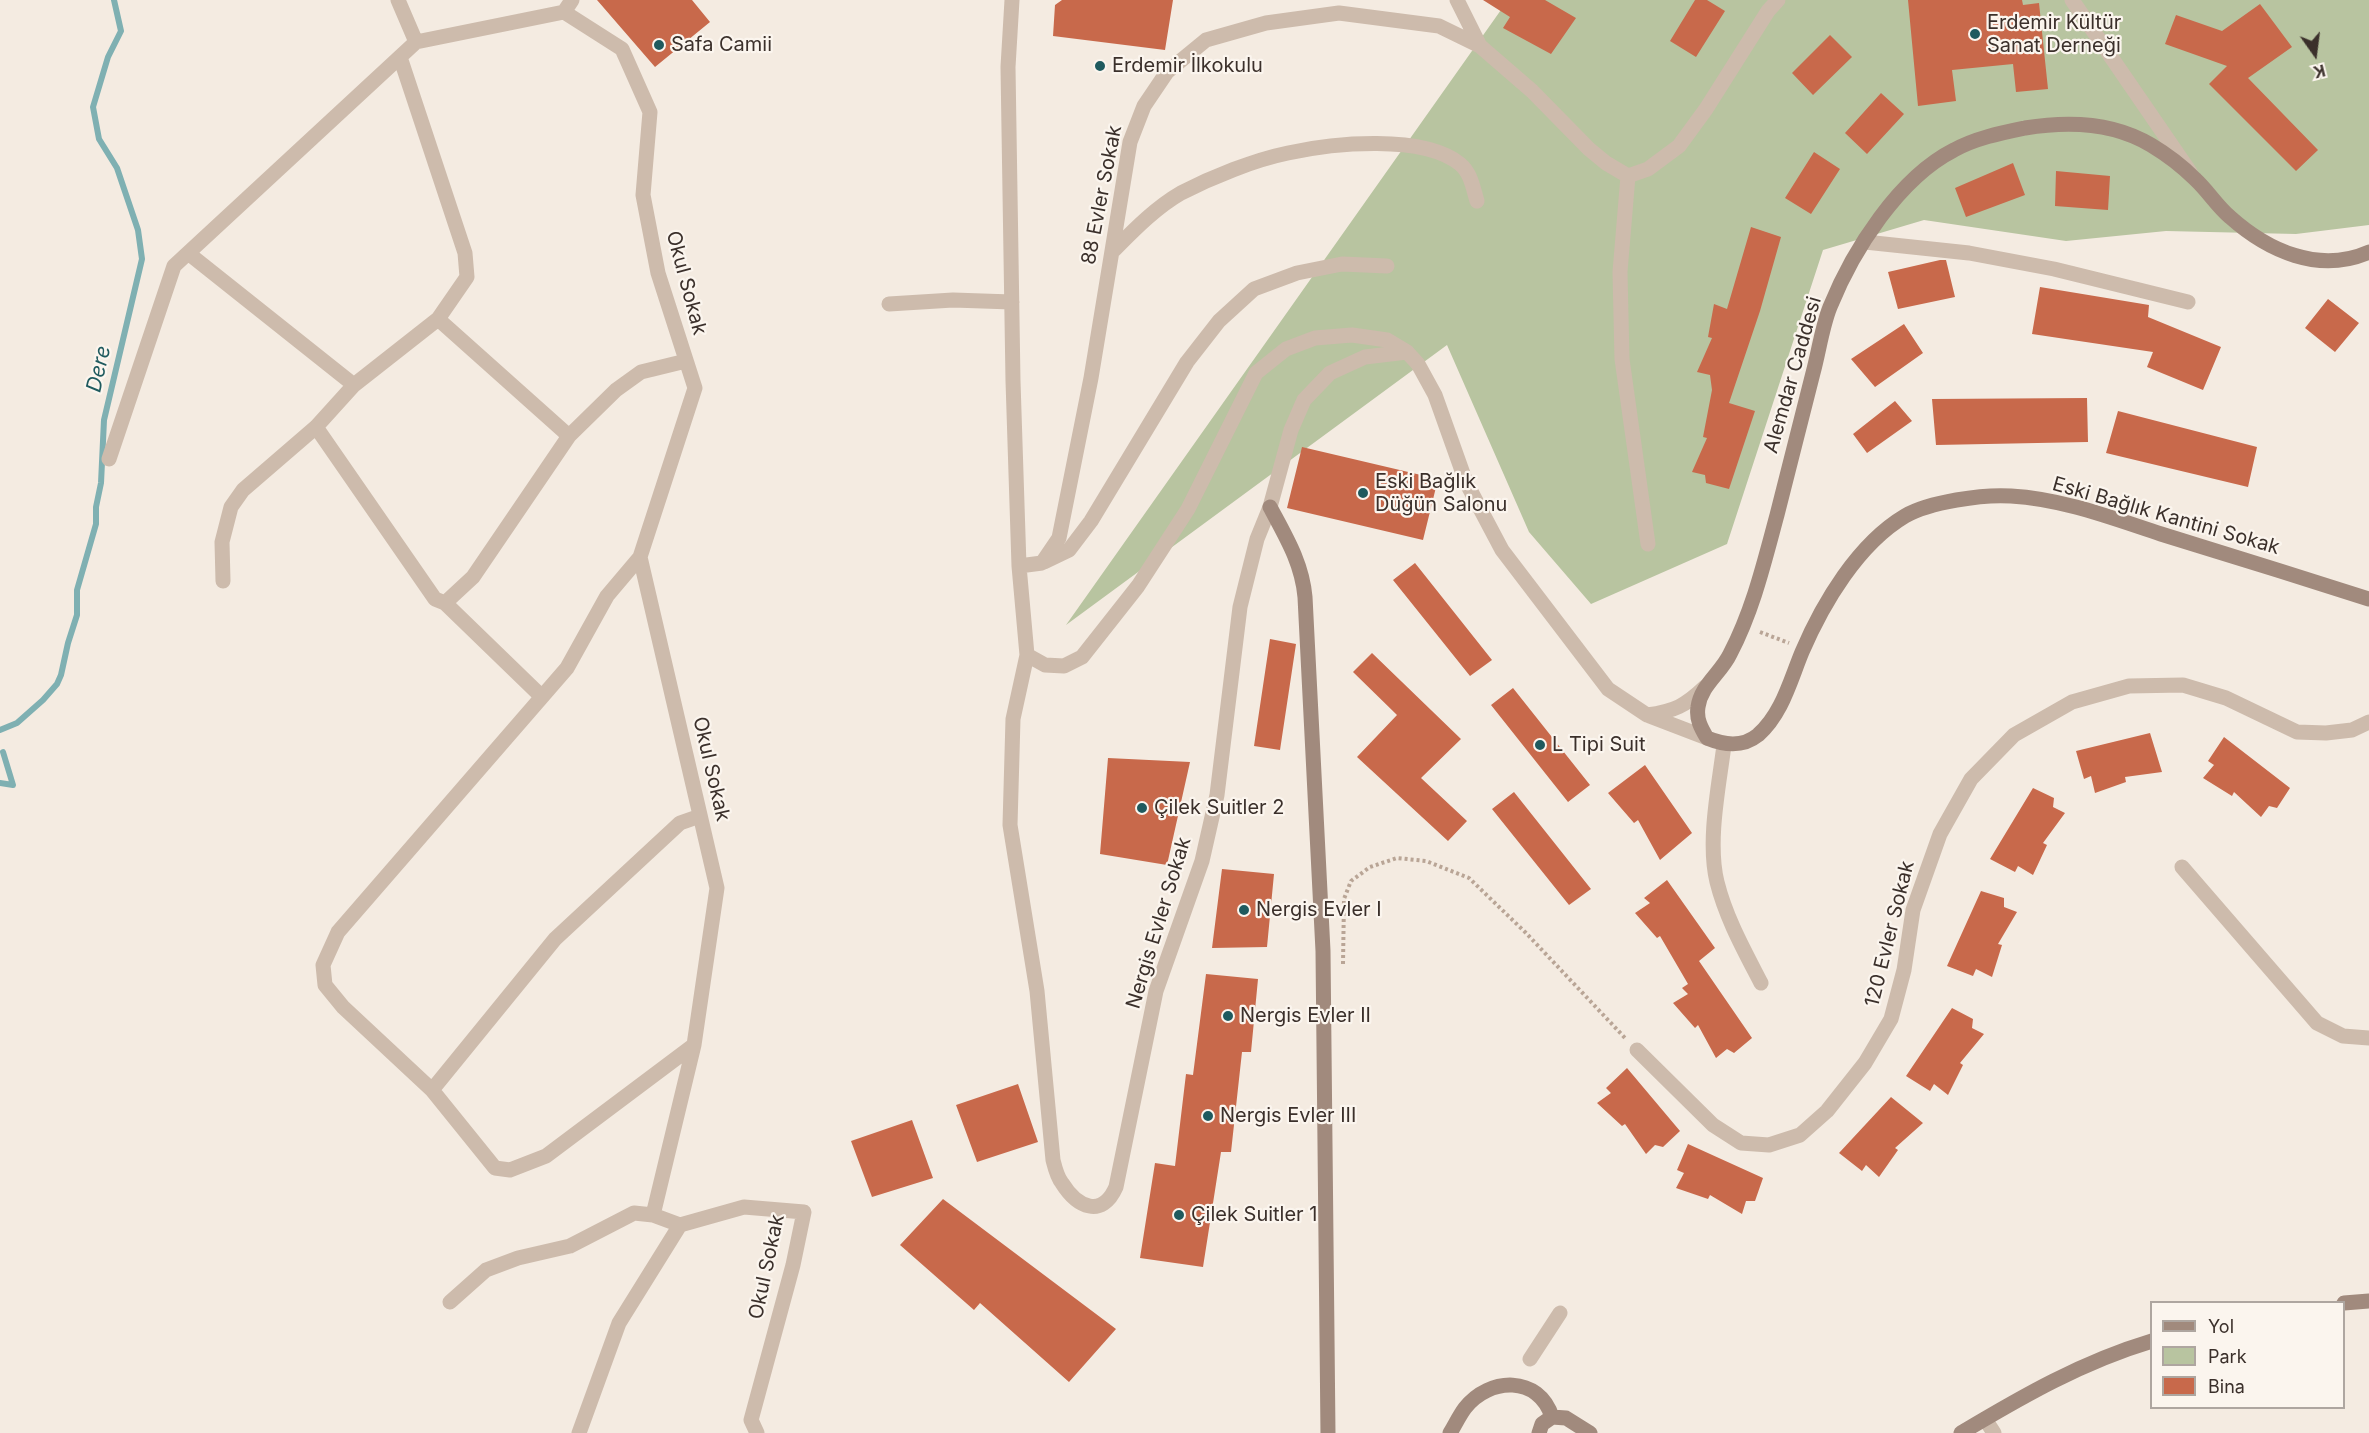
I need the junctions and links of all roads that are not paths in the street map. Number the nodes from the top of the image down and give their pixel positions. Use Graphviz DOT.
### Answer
graph roads {
  1 [pos="398,0"];
  2 [pos="1012,0"];
  3 [pos="1457,0"];
  4 [pos="1778,0"];
  5 [pos="2072,0"];
  6 [pos="568,6"];
  7 [pos="416,42"];
  8 [pos="1480,46"];
  9 [pos="400,57"];
  10 [pos="1628,176"];
  11 [pos="2195,179"];
  12 [pos="1477,201"];
  13 [pos="1865,242"];
  14 [pos="1112,252"];
  15 [pos="2369,252"];
  16 [pos="188,253"];
  17 [pos="1387,266"];
  18 [pos="1012,302"];
  19 [pos="2188,302"];
  20 [pos="889,304"];
  21 [pos="438,319"];
  22 [pos="1407,352"];
  23 [pos="686,361"];
  24 [pos="354,385"];
  25 [pos="316,427"];
  26 [pos="569,436"];
  27 [pos="109,459"];
  28 [pos="1270,507"];
  29 [pos="1648,544"];
  30 [pos="640,556"];
  31 [pos="1042,563"];
  32 [pos="1019,566"];
  33 [pos="223,581"];
  34 [pos="2369,599"];
  35 [pos="445,603"];
  36 [pos="1027,655"];
  37 [pos="1706,687"];
  38 [pos="541,696"];
  39 [pos="1647,715"];
  40 [pos="2369,722"];
  41 [pos="1707,738"];
  42 [pos="1724,745"];
  43 [pos="700,816"];
  44 [pos="2182,867"];
  45 [pos="1761,983"];
  46 [pos="2369,1038"];
  47 [pos="694,1046"];
  48 [pos="1637,1050"];
  49 [pos="432,1090"];
  50 [pos="653,1215"];
  51 [pos="680,1225"];
  52 [pos="2369,1300"];
  53 [pos="450,1302"];
  54 [pos="2345,1303"];
  55 [pos="1560,1313"];
  56 [pos="2150,1341"];
  57 [pos="1530,1359"];
  58 [pos="1559,1417"];
  59 [pos="1985,1419"];
  60 [pos="579,1433"];
  61 [pos="757,1433"];
  62 [pos="1328,1433"];
  63 [pos="1450,1433"];
  64 [pos="1539,1433"];
  65 [pos="1590,1433"];
  66 [pos="1961,1433"];
  67 [pos="1994,1433"];
  1 -- 7 [label="street"];
  2 -- 18 [label="street"];
  3 -- 8 [label="street"];
  4 -- 10 [label="street"];
  5 -- 11 [label="street"];
  6 -- 7 [label="street"];
  6 -- 23 [label="street, Okul Sokak"];
  7 -- 9 [label="street"];
  8 -- 10 [label="street, 88 Evler Sokak"];
  8 -- 14 [label="street, 88 Evler Sokak"];
  9 -- 16 [label="street"];
  9 -- 21 [label="street"];
  10 -- 29 [label="street"];
  11 -- 13 [label="street, Alemdar Caddesi"];
  11 -- 15 [label="street, Alemdar Caddesi"];
  12 -- 14 [label="street"];
  13 -- 19 [label="street"];
  13 -- 37 [label="street, Alemdar Caddesi"];
  14 -- 31 [label="street, 88 Evler Sokak"];
  16 -- 24 [label="street"];
  16 -- 27 [label="street"];
  17 -- 31 [label="street"];
  18 -- 20 [label="street"];
  18 -- 32 [label="street"];
  21 -- 24 [label="street"];
  21 -- 26 [label="street"];
  22 -- 28 [label="street"];
  22 -- 36 [label="street"];
  22 -- 39 [label="street"];
  23 -- 26 [label="street"];
  23 -- 30 [label="street, Okul Sokak"];
  24 -- 25 [label="street"];
  25 -- 33 [label="street"];
  25 -- 35 [label="street"];
  26 -- 35 [label="street"];
  28 -- 36 [label="street, Nergis Evler Sokak"];
  28 -- 62 [label="street"];
  30 -- 38 [label="street"];
  30 -- 43 [label="street, Okul Sokak"];
  31 -- 32 [label="street"];
  32 -- 36 [label="street"];
  34 -- 42 [label="street, Eski Bağlık Kantini Sokak"];
  35 -- 38 [label="street"];
  37 -- 39 [label="street"];
  37 -- 41 [label="street, Alemdar Caddesi"];
  38 -- 49 [label="street"];
  39 -- 41 [label="street"];
  40 -- 48 [label="street, 120 Evler Sokak"];
  41 -- 42 [label="street"];
  42 -- 45 [label="street"];
  43 -- 47 [label="street, Okul Sokak"];
  43 -- 49 [label="street"];
  44 -- 46 [label="street"];
  47 -- 49 [label="street"];
  47 -- 50 [label="street, Okul Sokak"];
  50 -- 51 [label="street"];
  50 -- 53 [label="street"];
  51 -- 60 [label="street"];
  51 -- 61 [label="street, Okul Sokak"];
  52 -- 54 [label="street"];
  55 -- 57 [label="street"];
  56 -- 59 [label="street"];
  58 -- 63 [label="street"];
  58 -- 64 [label="street"];
  58 -- 65 [label="street"];
  59 -- 66 [label="street"];
  59 -- 67 [label="street"];
}
